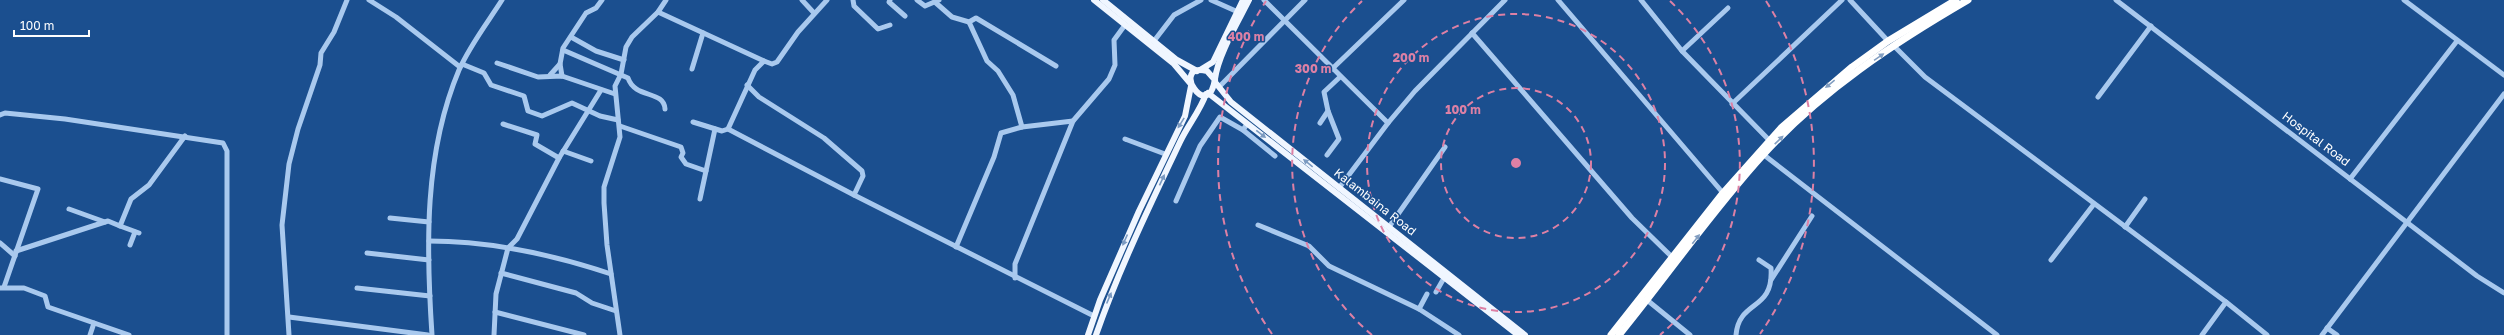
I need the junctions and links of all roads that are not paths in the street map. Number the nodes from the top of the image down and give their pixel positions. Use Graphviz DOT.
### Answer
graph roads {
  1 [pos="347,0"];
  2 [pos="369,0"];
  3 [pos="502,0"];
  4 [pos="602,0"];
  5 [pos="666,0"];
  6 [pos="802,0"];
  7 [pos="827,0"];
  8 [pos="853,0"];
  9 [pos="890,0"];
  10 [pos="917,0"];
  11 [pos="1094,0"];
  12 [pos="1103,0"];
  13 [pos="1201,0"];
  14 [pos="1211,0"];
  15 [pos="1243,0"];
  16 [pos="1249,0"];
  17 [pos="1264,0"];
  18 [pos="1305,0"];
  19 [pos="1404,0"];
  20 [pos="1505,0"];
  21 [pos="1558,0"];
  22 [pos="1641,0"];
  23 [pos="1842,0"];
  24 [pos="1850,0"];
  25 [pos="1956,0"];
  26 [pos="1968,0"];
  27 [pos="2116,0"];
  28 [pos="2404,0"];
  29 [pos="937,1"];
  30 [pos="1728,8"];
  31 [pos="658,12"];
  32 [pos="1238,12"];
  33 [pos="814,13"];
  34 [pos="905,16"];
  35 [pos="1284,20"];
  36 [pos="969,22"];
  37 [pos="890,24"];
  38 [pos="1125,25"];
  39 [pos="2151,26"];
  40 [pos="704,33"];
  41 [pos="1472,33"];
  42 [pos="571,37"];
  43 [pos="1154,41"];
  44 [pos="1888,41"];
  45 [pos="2457,41"];
  46 [pos="1894,46"];
  47 [pos="563,50"];
  48 [pos="1682,50"];
  49 [pos="624,60"];
  50 [pos="764,61"];
  51 [pos="497,63"];
  52 [pos="560,64"];
  53 [pos="461,66"];
  54 [pos="1056,66"];
  55 [pos="692,69"];
  56 [pos="1332,69"];
  57 [pos="1198,71"];
  58 [pos="621,74"];
  59 [pos="550,75"];
  60 [pos="2504,75"];
  61 [pos="562,76"];
  62 [pos="1340,78"];
  63 [pos="1216,83"];
  64 [pos="1191,84"];
  65 [pos="747,85"];
  66 [pos="600,90"];
  67 [pos="745,93"];
  68 [pos="753,93"];
  69 [pos="1207,93"];
  70 [pos="615,94"];
  71 [pos="2504,94"];
  72 [pos="2098,96"];
  73 [pos="1732,104"];
  74 [pos="665,109"];
  75 [pos="587,111"];
  76 [pos="1328,111"];
  77 [pos="0,115"];
  78 [pos="618,120"];
  79 [pos="1073,121"];
  80 [pos="693,122"];
  81 [pos="1388,122"];
  82 [pos="1320,123"];
  83 [pos="503,124"];
  84 [pos="1247,124"];
  85 [pos="620,126"];
  86 [pos="1022,127"];
  87 [pos="715,129"];
  88 [pos="728,129"];
  89 [pos="1243,130"];
  90 [pos="185,136"];
  91 [pos="1125,139"];
  92 [pos="1768,140"];
  93 [pos="1445,147"];
  94 [pos="563,151"];
  95 [pos="1165,154"];
  96 [pos="1327,155"];
  97 [pos="1764,155"];
  98 [pos="1275,156"];
  99 [pos="559,158"];
  100 [pos="591,160"];
  101 [pos="706,171"];
  102 [pos="0,179"];
  103 [pos="2350,179"];
  104 [pos="1339,188"];
  105 [pos="1723,193"];
  106 [pos="854,195"];
  107 [pos="700,199"];
  108 [pos="2145,199"];
  109 [pos="1176,201"];
  110 [pos="2094,204"];
  111 [pos="69,209"];
  112 [pos="1812,216"];
  113 [pos="390,218"];
  114 [pos="105,222"];
  115 [pos="429,222"];
  116 [pos="2408,223"];
  117 [pos="1258,225"];
  118 [pos="120,226"];
  119 [pos="1389,227"];
  120 [pos="2125,227"];
  121 [pos="429,241"];
  122 [pos="0,243"];
  123 [pos="130,245"];
  124 [pos="956,247"];
  125 [pos="508,248"];
  126 [pos="367,253"];
  127 [pos="16,254"];
  128 [pos="1673,258"];
  129 [pos="429,260"];
  130 [pos="1759,260"];
  131 [pos="2051,260"];
  132 [pos="1015,264"];
  133 [pos="501,272"];
  134 [pos="1005,273"];
  135 [pos="611,274"];
  136 [pos="1015,278"];
  137 [pos="1444,278"];
  138 [pos="1772,280"];
  139 [pos="2,287"];
  140 [pos="357,288"];
  141 [pos="1436,292"];
  142 [pos="2504,293"];
  143 [pos="1427,294"];
  144 [pos="430,296"];
  145 [pos="1647,300"];
  146 [pos="2226,302"];
  147 [pos="1418,309"];
  148 [pos="616,311"];
  149 [pos="495,312"];
  150 [pos="1094,316"];
  151 [pos="288,317"];
  152 [pos="94,323"];
  153 [pos="2327,328"];
  154 [pos="90,335"];
  155 [pos="129,335"];
  156 [pos="227,335"];
  157 [pos="289,335"];
  158 [pos="428,335"];
  159 [pos="432,335"];
  160 [pos="494,335"];
  161 [pos="584,335"];
  162 [pos="620,335"];
  163 [pos="1088,335"];
  164 [pos="1096,335"];
  165 [pos="1459,335"];
  166 [pos="1518,335"];
  167 [pos="1525,335"];
  168 [pos="1611,335"];
  169 [pos="1619,335"];
  170 [pos="1690,335"];
  171 [pos="1736,335"];
  172 [pos="1997,335"];
  173 [pos="2202,335"];
  174 [pos="2267,335"];
  175 [pos="2322,335"];
  176 [pos="2337,335"];
  1 -- 151 [label="street"];
  2 -- 53 [label="street"];
  3 -- 53 [label="street"];
  4 -- 42 [label="street"];
  5 -- 31 [label="street"];
  6 -- 33 [label="street"];
  7 -- 33 [label="street"];
  8 -- 37 [label="street"];
  9 -- 34 [label="street"];
  10 -- 29 [label="street"];
  11 -- 38 [label="main road"];
  12 -- 43 [label="main road"];
  13 -- 43 [label="street"];
  14 -- 32 [label="street"];
  15 -- 32 [label="main road"];
  16 -- 63 [label="main road"];
  17 -- 35 [label="street"];
  18 -- 35 [label="street"];
  19 -- 56 [label="street"];
  20 -- 41 [label="street"];
  21 -- 105 [label="street"];
  22 -- 48 [label="street"];
  23 -- 73 [label="street"];
  24 -- 44 [label="street"];
  25 -- 44 [label="highway"];
  26 -- 46 [label="highway"];
  27 -- 39 [label="street, Hospital Road"];
  28 -- 45 [label="street"];
  29 -- 36 [label="street"];
  30 -- 48 [label="street"];
  31 -- 40 [label="street"];
  31 -- 49 [label="street"];
  32 -- 57 [label="main road"];
  33 -- 50 [label="street"];
  35 -- 56 [label="street"];
  35 -- 63 [label="street"];
  36 -- 54 [label="street"];
  36 -- 86 [label="street"];
  38 -- 64 [label="main road"];
  38 -- 79 [label="street"];
  39 -- 72 [label="street"];
  39 -- 103 [label="street, Hospital Road"];
  40 -- 50 [label="street"];
  40 -- 55 [label="street"];
  41 -- 81 [label="street"];
  41 -- 128 [label="street"];
  42 -- 47 [label="street"];
  42 -- 49 [label="street"];
  43 -- 57 [label="main road"];
  44 -- 92 [label="highway, one-way"];
  45 -- 60 [label="street"];
  45 -- 103 [label="street"];
  97 -- 46 [label="highway, one-way"];
  46 -- 110 [label="street"];
  47 -- 52 [label="street"];
  47 -- 58 [label="street"];
  48 -- 73 [label="street"];
  49 -- 58 [label="street"];
  50 -- 65 [label="street"];
  51 -- 59 [label="street"];
  52 -- 59 [label="street"];
  52 -- 61 [label="street"];
  53 -- 75 [label="street"];
  53 -- 115 [label="street"];
  56 -- 62 [label="street"];
  57 -- 63 [label="main road"];
  57 -- 64 [label="main road"];
  58 -- 70 [label="street"];
  58 -- 74 [label="street"];
  59 -- 61 [label="street"];
  61 -- 66 [label="street"];
  62 -- 76 [label="street"];
  62 -- 81 [label="street"];
  63 -- 69 [label="main road"];
  104 -- 63 [label="main road, Kalambaina Road, one-way"];
  64 -- 69 [label="main road"];
  64 -- 95 [label="main road, one-way"];
  65 -- 67 [label="street"];
  65 -- 68 [label="street"];
  66 -- 70 [label="street"];
  66 -- 75 [label="street"];
  67 -- 68 [label="street"];
  67 -- 88 [label="street"];
  68 -- 106 [label="street"];
  69 -- 84 [label="main road"];
  164 -- 69 [label="main road, one-way"];
  70 -- 78 [label="street"];
  71 -- 116 [label="street"];
  73 -- 92 [label="street"];
  75 -- 78 [label="street"];
  75 -- 94 [label="street"];
  76 -- 82 [label="street"];
  76 -- 96 [label="street"];
  77 -- 90 [label="street"];
  78 -- 85 [label="street"];
  79 -- 86 [label="street"];
  79 -- 132 [label="street"];
  80 -- 87 [label="street"];
  81 -- 104 [label="street"];
  83 -- 99 [label="street"];
  84 -- 89 [label="street"];
  84 -- 137 [label="main road, one-way"];
  85 -- 101 [label="street"];
  85 -- 135 [label="street"];
  86 -- 124 [label="street"];
  87 -- 88 [label="street"];
  87 -- 101 [label="street"];
  88 -- 106 [label="street"];
  89 -- 98 [label="street"];
  89 -- 109 [label="street"];
  90 -- 118 [label="street"];
  90 -- 156 [label="street"];
  91 -- 95 [label="street"];
  92 -- 105 [label="highway"];
  93 -- 119 [label="street"];
  94 -- 99 [label="street"];
  94 -- 100 [label="street"];
  95 -- 150 [label="main road, one-way"];
  145 -- 97 [label="highway, one-way"];
  97 -- 172 [label="street"];
  99 -- 125 [label="street"];
  101 -- 107 [label="street"];
  102 -- 127 [label="street"];
  103 -- 116 [label="street, Hospital Road"];
  104 -- 119 [label="main road, Kalambaina Road"];
  105 -- 128 [label="highway"];
  106 -- 124 [label="street"];
  108 -- 120 [label="street"];
  110 -- 120 [label="street"];
  110 -- 131 [label="street"];
  111 -- 114 [label="street"];
  112 -- 138 [label="street"];
  113 -- 115 [label="street"];
  114 -- 118 [label="street"];
  114 -- 127 [label="street"];
  115 -- 121 [label="street"];
  116 -- 142 [label="street, Hospital Road"];
  116 -- 153 [label="street"];
  117 -- 147 [label="street"];
  118 -- 123 [label="street"];
  119 -- 167 [label="main road, Kalambaina Road"];
  120 -- 146 [label="street"];
  121 -- 125 [label="street"];
  121 -- 129 [label="street"];
  122 -- 127 [label="street"];
  124 -- 134 [label="street"];
  125 -- 133 [label="street"];
  125 -- 135 [label="street"];
  126 -- 129 [label="street"];
  127 -- 139 [label="street"];
  128 -- 168 [label="highway"];
  129 -- 144 [label="street"];
  130 -- 138 [label="street"];
  132 -- 134 [label="street"];
  132 -- 136 [label="street"];
  133 -- 148 [label="street"];
  133 -- 149 [label="street"];
  134 -- 136 [label="street"];
  135 -- 148 [label="street"];
  136 -- 150 [label="street"];
  137 -- 141 [label="street"];
  137 -- 166 [label="main road"];
  138 -- 171 [label="street"];
  139 -- 152 [label="street"];
  140 -- 144 [label="street"];
  143 -- 147 [label="street"];
  144 -- 159 [label="street"];
  145 -- 169 [label="highway"];
  145 -- 170 [label="street"];
  146 -- 173 [label="street"];
  146 -- 174 [label="street"];
  147 -- 165 [label="street"];
  148 -- 162 [label="street"];
  149 -- 160 [label="street"];
  149 -- 161 [label="street"];
  150 -- 163 [label="main road"];
  151 -- 157 [label="street"];
  151 -- 158 [label="street"];
  152 -- 154 [label="street"];
  152 -- 155 [label="street"];
  153 -- 175 [label="street"];
  153 -- 176 [label="street"];
}
